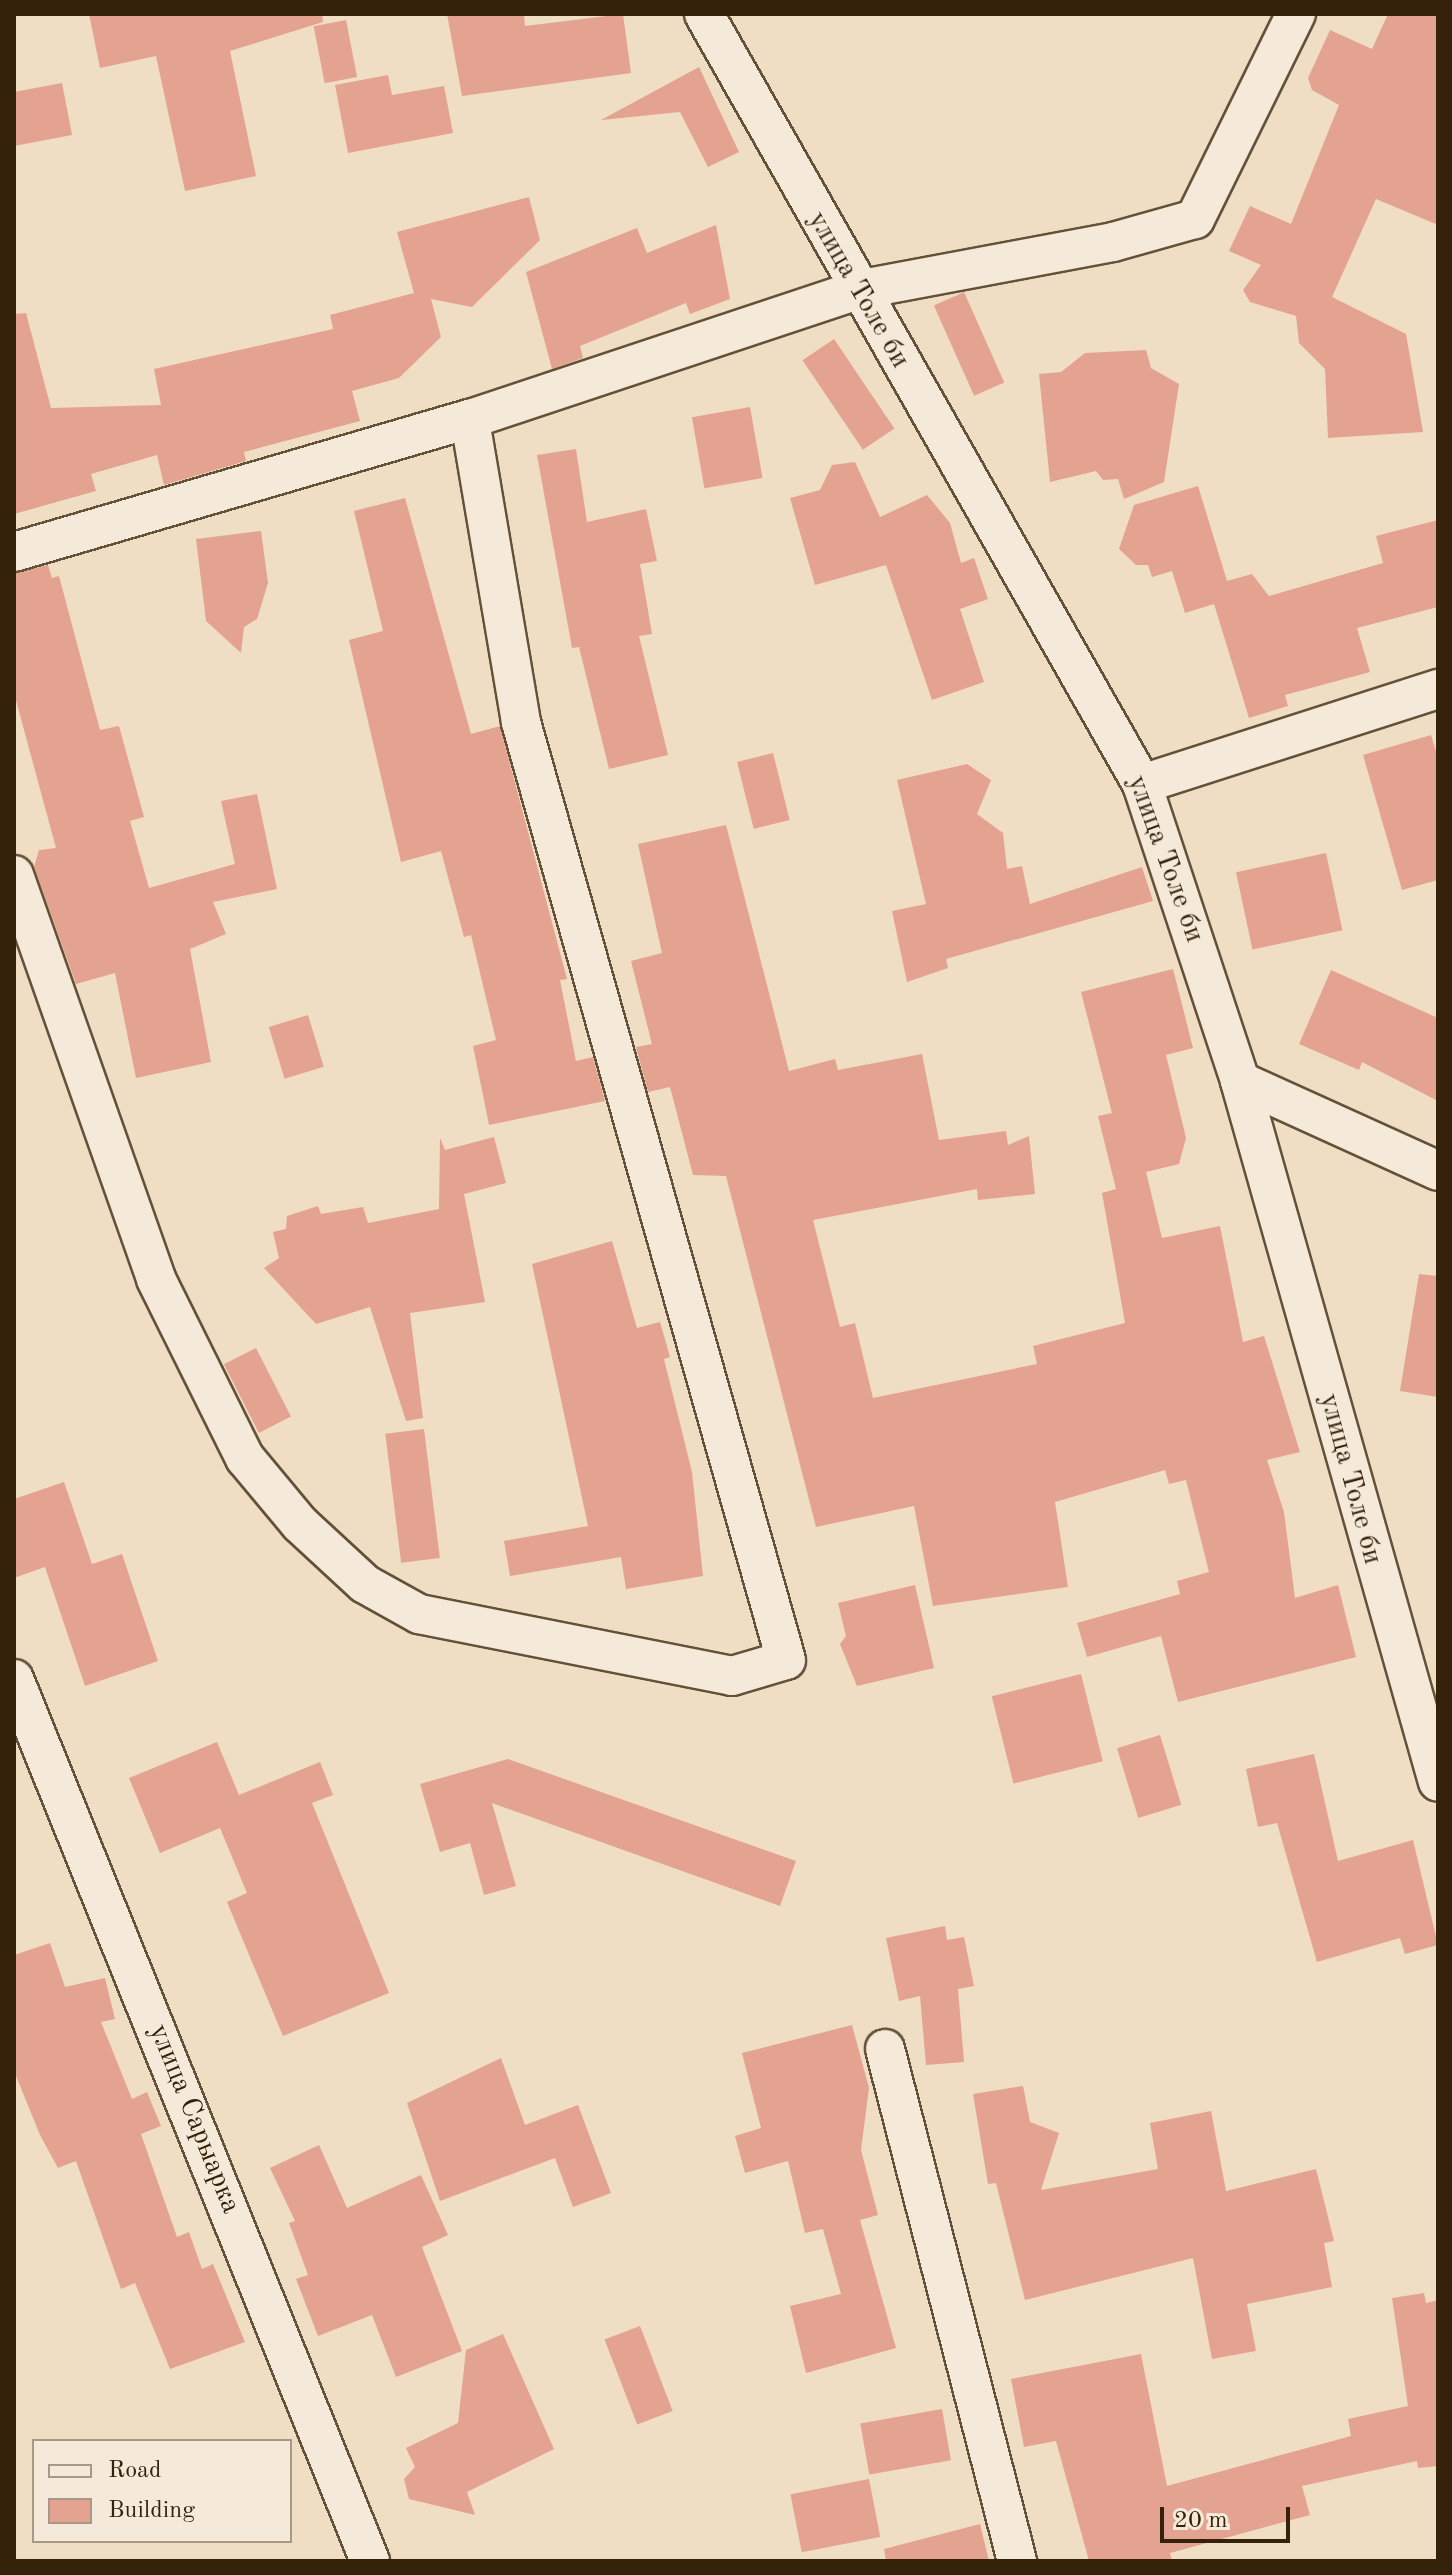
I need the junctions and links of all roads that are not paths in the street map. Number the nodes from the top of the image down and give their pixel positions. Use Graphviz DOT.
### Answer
graph roads {
  1 [pos="704,14"];
  2 [pos="1296,14"];
  3 [pos="857,290"];
  4 [pos="470,419"];
  5 [pos="14,552"];
  6 [pos="1438,689"];
  7 [pos="1142,784"];
  8 [pos="14,875"];
  9 [pos="1240,1081"];
  10 [pos="1438,1171"];
  11 [pos="14,1679"];
  12 [pos="22,1722"];
  13 [pos="1438,1782"];
  14 [pos="885,2049"];
  15 [pos="370,2561"];
  16 [pos="1017,2561"];
  1 -- 3 [label="street, улица Толе би"];
  2 -- 3 [label="street"];
  3 -- 4 [label="street"];
  3 -- 7 [label="street, улица Толе би"];
  4 -- 5 [label="street"];
  4 -- 8 [label="street"];
  6 -- 7 [label="street"];
  7 -- 9 [label="street, улица Толе би"];
  9 -- 10 [label="street"];
  9 -- 13 [label="street, улица Толе би"];
  11 -- 12 [label="street, улица Сарыарка"];
  12 -- 15 [label="street, улица Сарыарка"];
  14 -- 16 [label="street"];
}
